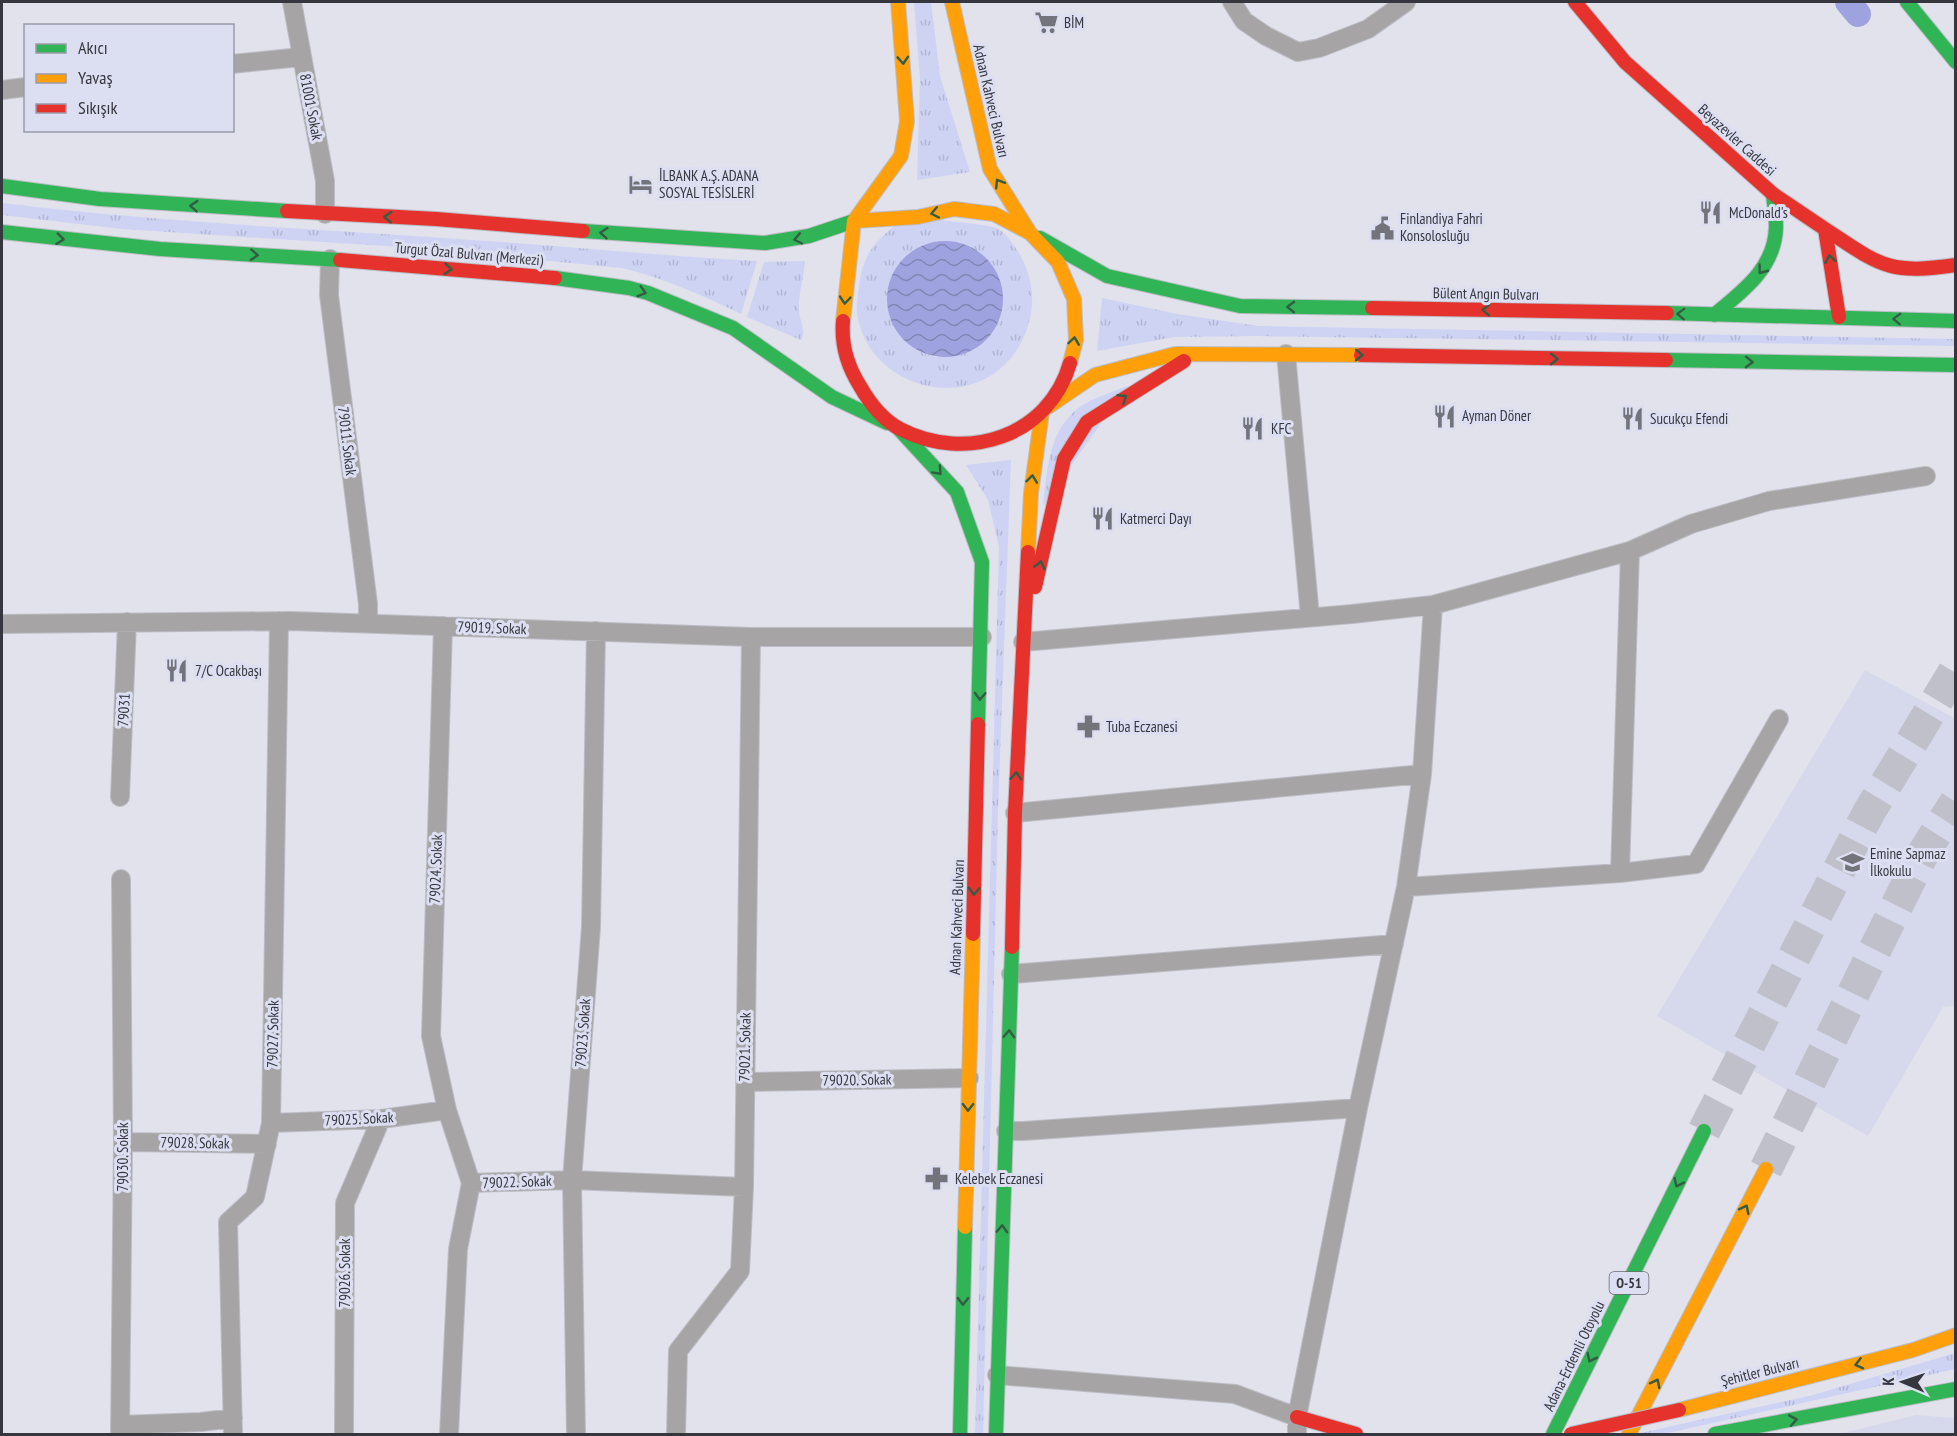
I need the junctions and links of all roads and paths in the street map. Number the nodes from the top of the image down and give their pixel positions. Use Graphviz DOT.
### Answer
graph roads {
  1 [pos="292,2"];
  2 [pos="898,2"];
  3 [pos="952,2"];
  4 [pos="1232,2"];
  5 [pos="1406,2"];
  6 [pos="1575,2"];
  7 [pos="1907,2"];
  8 [pos="301,57"];
  9 [pos="1956,62"];
  10 [pos="234,64"];
  11 [pos="24,87"];
  12 [pos="2,90"];
  13 [pos="2,186"];
  14 [pos="1773,194"];
  15 [pos="325,213"];
  16 [pos="854,221"];
  17 [pos="1825,229"];
  18 [pos="2,232"];
  19 [pos="1030,233"];
  20 [pos="330,259"];
  21 [pos="1956,265"];
  22 [pos="1714,315"];
  23 [pos="1839,317"];
  24 [pos="1956,321"];
  25 [pos="1195,354"];
  26 [pos="1286,354"];
  27 [pos="1956,365"];
  28 [pos="1041,412"];
  29 [pos="898,428"];
  30 [pos="1926,476"];
  31 [pos="1630,551"];
  32 [pos="1433,605"];
  33 [pos="1310,617"];
  34 [pos="279,621"];
  35 [pos="127,622"];
  36 [pos="368,622"];
  37 [pos="2,624"];
  38 [pos="443,626"];
  39 [pos="596,631"];
  40 [pos="751,637"];
  41 [pos="982,637"];
  42 [pos="1023,642"];
  43 [pos="1779,719"];
  44 [pos="1422,774"];
  45 [pos="120,798"];
  46 [pos="1015,813"];
  47 [pos="1620,873"];
  48 [pos="121,879"];
  49 [pos="1406,887"];
  50 [pos="1394,944"];
  51 [pos="1011,974"];
  52 [pos="969,1078"];
  53 [pos="745,1082"];
  54 [pos="1358,1108"];
  55 [pos="447,1110"];
  56 [pos="381,1119"];
  57 [pos="271,1123"];
  58 [pos="1005,1131"];
  59 [pos="1704,1131"];
  60 [pos="123,1142"];
  61 [pos="267,1144"];
  62 [pos="1766,1169"];
  63 [pos="572,1180"];
  64 [pos="471,1183"];
  65 [pos="744,1187"];
  66 [pos="1956,1335"];
  67 [pos="997,1375"];
  68 [pos="1956,1389"];
  69 [pos="233,1426"];
  70 [pos="1297,1426"];
  71 [pos="120,1430"];
  72 [pos="344,1434"];
  73 [pos="449,1434"];
  74 [pos="576,1434"];
  75 [pos="676,1434"];
  76 [pos="960,1434"];
  77 [pos="996,1434"];
  78 [pos="1356,1434"];
  79 [pos="1553,1434"];
  80 [pos="1571,1434"];
  81 [pos="1629,1434"];
  82 [pos="1715,1434"];
  1 -- 8 [label="street, 81001 Sokak"];
  2 -- 16 [label="main road, one-way"];
  19 -- 3 [label="main road, Adnan Kahveci Bulvarı, one-way"];
  4 -- 5 [label="street"];
  6 -- 14 [label="main road, Beyazevler Caddesi"];
  7 -- 9 [label="main road"];
  8 -- 10 [label="street"];
  8 -- 15 [label="street, 81001 Sokak"];
  11 -- 12 [label="street"];
  15 -- 13 [label="main road, Turgut Özal Bulvarı (Merkezi), one-way"];
  14 -- 17 [label="main road, Beyazevler Caddesi"];
  14 -- 22 [label="main road, one-way"];
  16 -- 15 [label="main road, Turgut Özal Bulvarı (Merkezi), one-way"];
  19 -- 16 [label="main road, Turgut Özal Bulvarı (Merkezi), one-way"];
  16 -- 29 [label="main road, one-way"];
  17 -- 21 [label="main road, Beyazevler Caddesi"];
  23 -- 17 [label="main road, one-way"];
  18 -- 20 [label="main road, Turgut Özal Bulvarı (Merkezi), one-way"];
  22 -- 19 [label="main road, Bülent Angın Bulvarı, one-way"];
  28 -- 19 [label="main road, one-way"];
  20 -- 29 [label="main road, Turgut Özal Bulvarı (Merkezi), one-way"];
  20 -- 36 [label="street, 79011. Sokak"];
  22 -- 23 [label="main road, Bülent Angın Bulvarı"];
  24 -- 23 [label="main road, Bülent Angın Bulvarı, one-way"];
  25 -- 26 [label="main road"];
  25 -- 28 [label="main road"];
  42 -- 25 [label="main road, one-way"];
  26 -- 27 [label="main road, one-way"];
  26 -- 33 [label="street"];
  28 -- 29 [label="main road, Turgut Özal Bulvarı (Merkezi)"];
  42 -- 28 [label="main road, one-way"];
  29 -- 41 [label="main road, Adnan Kahveci Bulvarı, one-way"];
  30 -- 31 [label="street"];
  31 -- 32 [label="street"];
  31 -- 47 [label="street"];
  32 -- 33 [label="street"];
  32 -- 44 [label="street"];
  33 -- 42 [label="street"];
  34 -- 35 [label="street, 79019. Sokak"];
  34 -- 36 [label="street, 79019. Sokak"];
  34 -- 57 [label="street, 79027. Sokak"];
  35 -- 37 [label="street, 79019. Sokak"];
  35 -- 45 [label="street, 79031"];
  36 -- 38 [label="street, 79019. Sokak"];
  38 -- 39 [label="street, 79019. Sokak"];
  38 -- 55 [label="street, 79024. Sokak"];
  39 -- 40 [label="street, 79019. Sokak"];
  39 -- 63 [label="street, 79023. Sokak"];
  40 -- 41 [label="street, 79019. Sokak"];
  40 -- 53 [label="street, 79021. Sokak"];
  41 -- 52 [label="main road, Adnan Kahveci Bulvarı, one-way"];
  46 -- 42 [label="main road, one-way"];
  43 -- 47 [label="street"];
  44 -- 46 [label="street"];
  44 -- 49 [label="street"];
  46 -- 51 [label="main road"];
  47 -- 49 [label="street"];
  48 -- 60 [label="street, 79030. Sokak"];
  49 -- 50 [label="street"];
  50 -- 51 [label="street"];
  50 -- 54 [label="street"];
  58 -- 51 [label="main road, one-way"];
  52 -- 53 [label="street, 79020. Sokak"];
  52 -- 76 [label="main road, Adnan Kahveci Bulvarı, one-way"];
  53 -- 65 [label="street, 79021. Sokak"];
  54 -- 58 [label="street"];
  54 -- 70 [label="street"];
  55 -- 56 [label="street, 79025. Sokak"];
  55 -- 64 [label="street, 79024. Sokak"];
  56 -- 57 [label="street, 79025. Sokak"];
  56 -- 72 [label="street, 79026. Sokak"];
  57 -- 61 [label="street, 79027. Sokak"];
  67 -- 58 [label="main road, one-way"];
  59 -- 79 [label="main road, Adana-Erdemli Otoyolu / O-51, one-way"];
  60 -- 61 [label="street, 79028. Sokak"];
  60 -- 71 [label="street, 79030. Sokak"];
  61 -- 69 [label="street, 79027. Sokak"];
  81 -- 62 [label="main road, one-way"];
  63 -- 64 [label="street, 79022. Sokak"];
  63 -- 65 [label="street, 79022. Sokak"];
  63 -- 74 [label="street, 79023. Sokak"];
  64 -- 73 [label="street, 79022. Sokak"];
  65 -- 75 [label="street, 79021. Sokak"];
  66 -- 80 [label="main road, Şehitler Bulvarı, one-way, bridge"];
  67 -- 70 [label="street"];
  67 -- 77 [label="main road"];
  82 -- 68 [label="main road, one-way"];
  69 -- 71 [label="street"];
  70 -- 78 [label="main road"];
}
